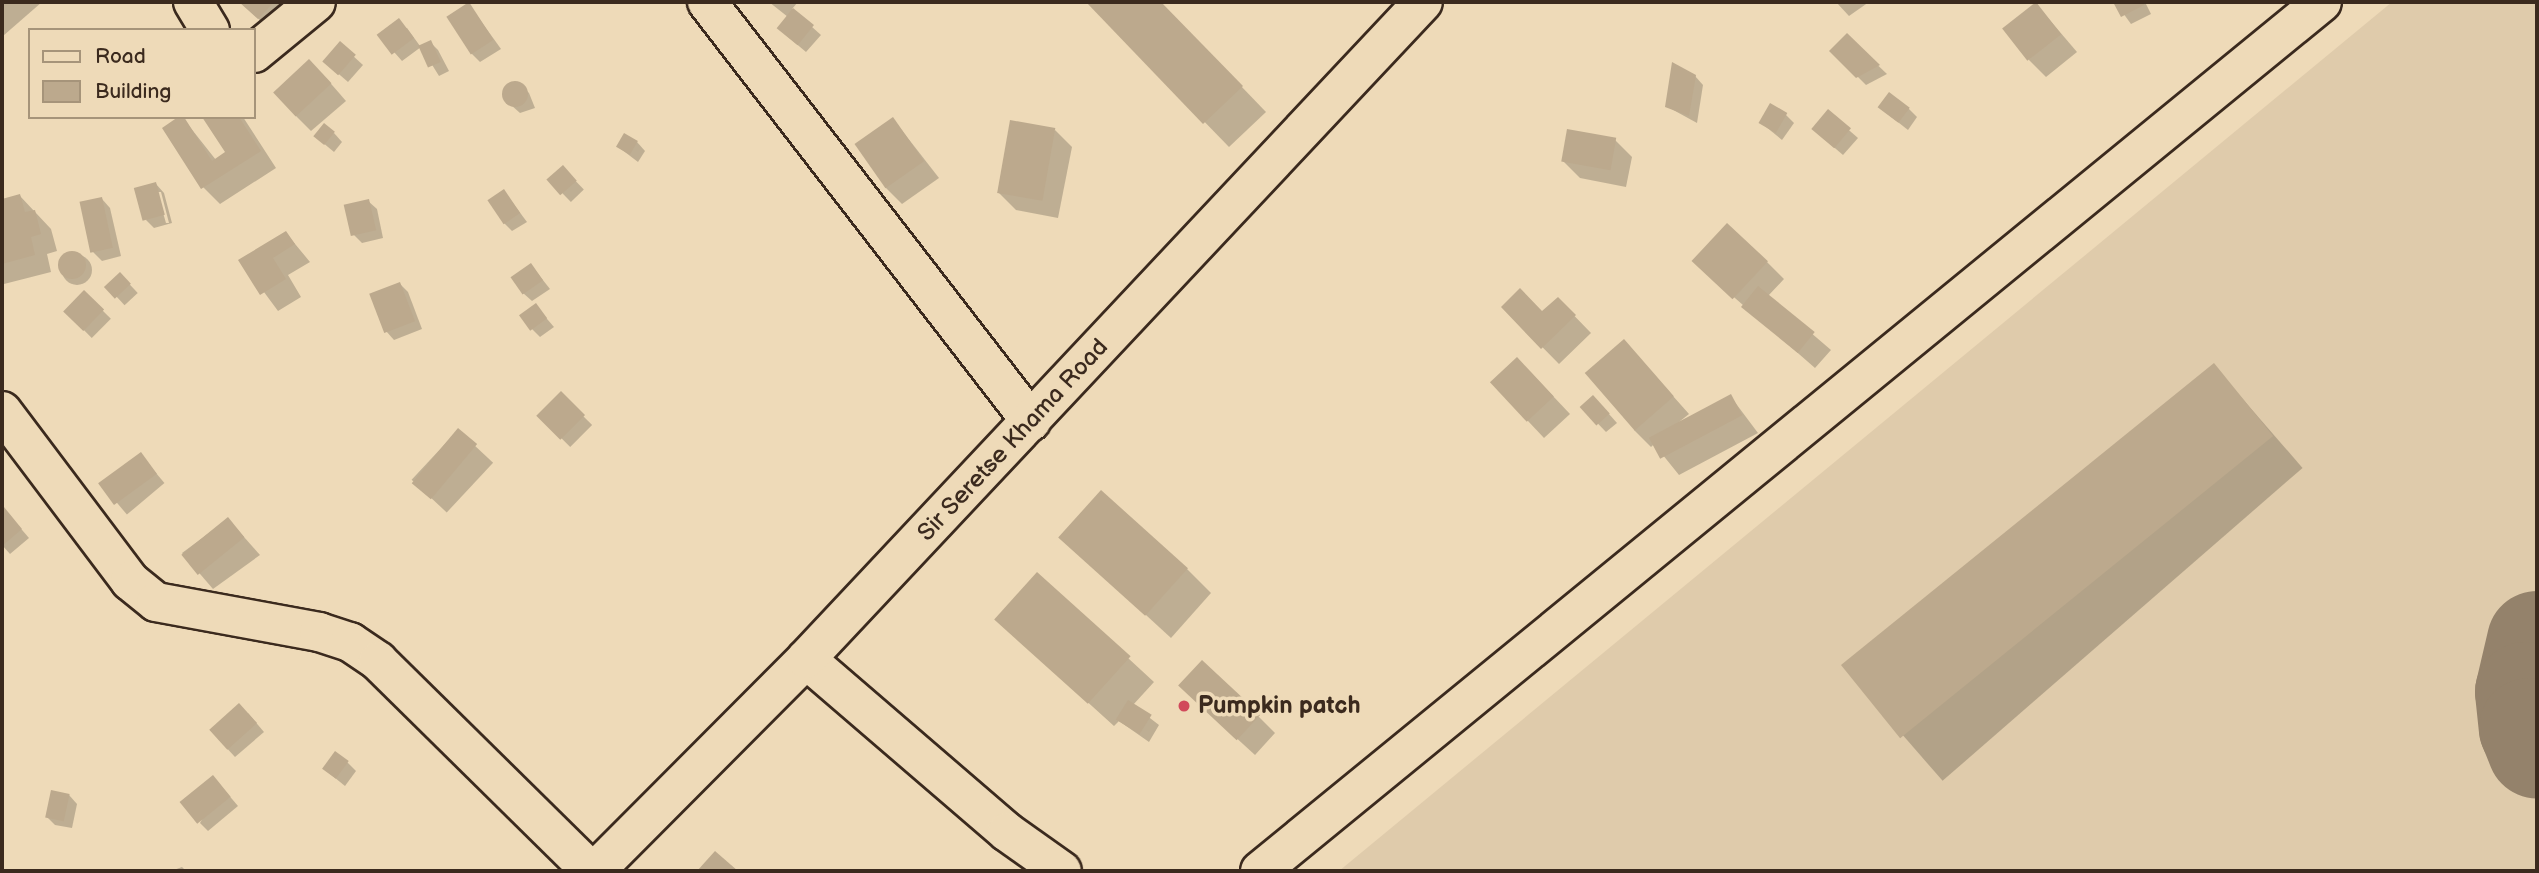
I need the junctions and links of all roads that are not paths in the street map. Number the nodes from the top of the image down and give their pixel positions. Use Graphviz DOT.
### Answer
graph roads {
  1 [pos="192,2"];
  2 [pos="316,2"];
  3 [pos="707,2"];
  4 [pos="1423,2"];
  5 [pos="2322,2"];
  6 [pos="209,28"];
  7 [pos="256,51"];
  8 [pos="2,411"];
  9 [pos="1031,421"];
  10 [pos="806,659"];
  11 [pos="593,871"];
  12 [pos="1062,871"];
  13 [pos="1260,871"];
  1 -- 6 [label="street"];
  2 -- 7 [label="street"];
  3 -- 9 [label="street"];
  4 -- 9 [label="street, Sir Seretse Khama Road"];
  5 -- 13 [label="street"];
  8 -- 11 [label="street"];
  9 -- 10 [label="street, Sir Seretse Khama Road"];
  10 -- 11 [label="street, Sir Seretse Khama Road"];
  10 -- 12 [label="street"];
}
